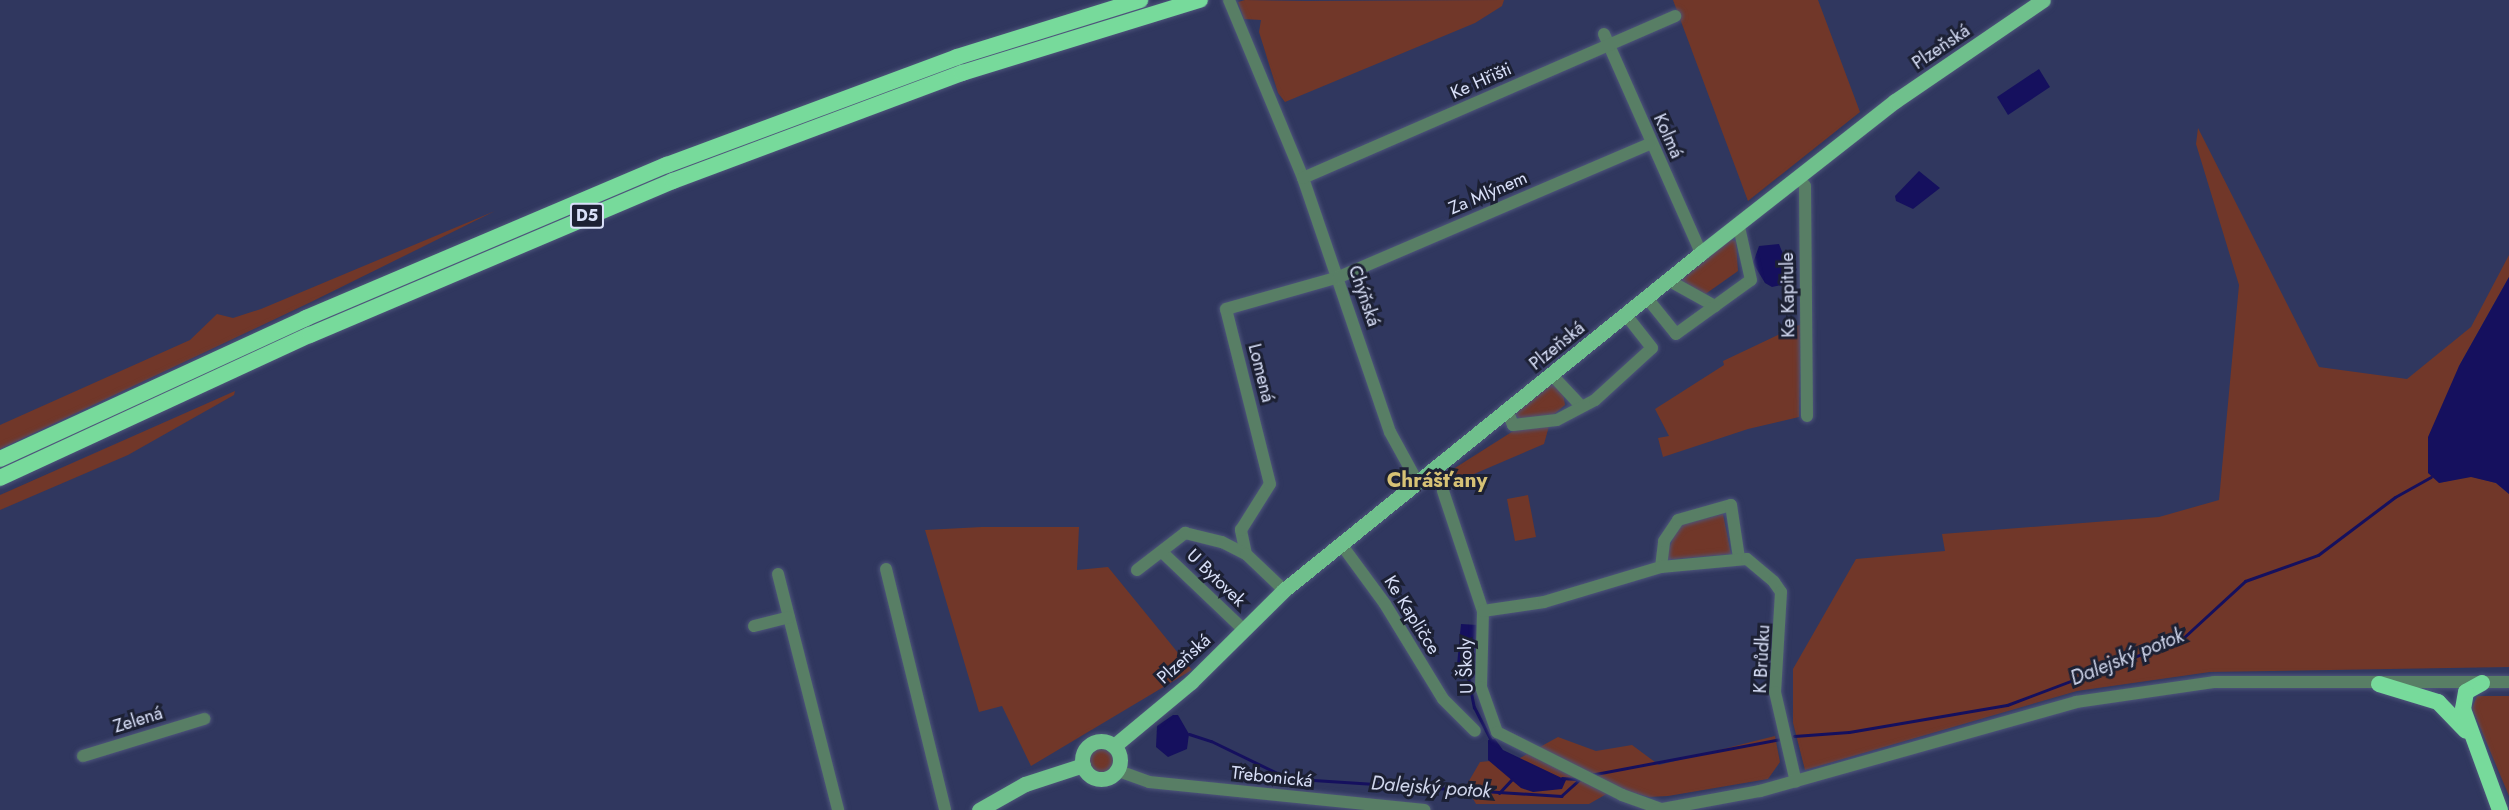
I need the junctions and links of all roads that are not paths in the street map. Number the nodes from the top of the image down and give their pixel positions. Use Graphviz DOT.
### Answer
graph roads {
  1 [pos="1140,0"];
  2 [pos="1229,0"];
  3 [pos="2043,0"];
  4 [pos="1196,1"];
  5 [pos="1675,16"];
  6 [pos="1606,40"];
  7 [pos="1652,143"];
  8 [pos="1798,177"];
  9 [pos="1303,178"];
  10 [pos="1738,223"];
  11 [pos="1701,253"];
  12 [pos="1339,277"];
  13 [pos="1668,280"];
  14 [pos="1647,298"];
  15 [pos="1715,306"];
  16 [pos="1626,315"];
  17 [pos="1552,375"];
  18 [pos="1581,406"];
  19 [pos="1508,412"];
  20 [pos="1807,416"];
  21 [pos="0,459"];
  22 [pos="0,478"];
  23 [pos="1418,483"];
  24 [pos="1443,490"];
  25 [pos="1341,544"];
  26 [pos="1162,552"];
  27 [pos="1246,554"];
  28 [pos="1739,558"];
  29 [pos="1661,567"];
  30 [pos="886,569"];
  31 [pos="1137,570"];
  32 [pos="778,574"];
  33 [pos="1284,590"];
  34 [pos="1483,611"];
  35 [pos="789,617"];
  36 [pos="753,626"];
  37 [pos="1244,630"];
  38 [pos="2509,682"];
  39 [pos="2482,683"];
  40 [pos="2379,684"];
  41 [pos="204,718"];
  42 [pos="1475,731"];
  43 [pos="1114,746"];
  44 [pos="2477,749"];
  45 [pos="83,756"];
  46 [pos="1083,765"];
  47 [pos="1116,770"];
  48 [pos="1796,782"];
  49 [pos="985,808"];
  50 [pos="837,810"];
  51 [pos="945,810"];
  52 [pos="1425,810"];
  53 [pos="1657,810"];
  54 [pos="1664,810"];
  55 [pos="2500,810"];
  1 -- 21 [label="highway, D5"];
  2 -- 9 [label="street, Chýňská"];
  3 -- 8 [label="main road, Plzeňská"];
  4 -- 22 [label="highway, D5"];
  5 -- 6 [label="street, Ke Hřišti"];
  6 -- 7 [label="street, Kolmá"];
  6 -- 9 [label="street, Ke Hřišti"];
  7 -- 11 [label="street, Kolmá"];
  7 -- 12 [label="street, Za Mlýnem"];
  8 -- 10 [label="main road, Plzeňská"];
  8 -- 20 [label="street, Ke Kapitule"];
  9 -- 12 [label="street, Chýňská"];
  10 -- 11 [label="main road, Plzeňská"];
  10 -- 15 [label="street"];
  11 -- 13 [label="main road, Plzeňská"];
  12 -- 23 [label="street, Chýňská"];
  12 -- 27 [label="street, Lomená"];
  13 -- 14 [label="main road, Plzeňská"];
  13 -- 15 [label="street"];
  14 -- 15 [label="street"];
  14 -- 16 [label="main road, Plzeňská"];
  16 -- 17 [label="main road, Plzeňská"];
  16 -- 18 [label="street"];
  17 -- 18 [label="street"];
  17 -- 19 [label="main road, Plzeňská"];
  18 -- 19 [label="street"];
  19 -- 23 [label="main road, Plzeňská"];
  23 -- 25 [label="main road, Plzeňská"];
  24 -- 34 [label="street, U Školy"];
  25 -- 33 [label="main road, Plzeňská"];
  25 -- 42 [label="street, Ke Kapličce"];
  26 -- 27 [label="street"];
  26 -- 31 [label="street"];
  26 -- 37 [label="street, U Bytovek"];
  27 -- 33 [label="street"];
  28 -- 29 [label="street"];
  28 -- 29 [label="street"];
  28 -- 48 [label="street, K Brůdku"];
  29 -- 34 [label="street"];
  30 -- 51 [label="street"];
  32 -- 35 [label="street"];
  33 -- 37 [label="main road, Plzeňská"];
  34 -- 54 [label="street, U Školy"];
  35 -- 36 [label="street"];
  35 -- 50 [label="street"];
  37 -- 43 [label="main road, Plzeňská"];
  38 -- 39 [label="street"];
  39 -- 40 [label="street"];
  39 -- 44 [label="highway"];
  40 -- 44 [label="highway"];
  40 -- 48 [label="street"];
  41 -- 45 [label="street, Zelená"];
  43 -- 46 [label="main road"];
  43 -- 47 [label="main road"];
  44 -- 55 [label="highway"];
  46 -- 47 [label="main road"];
  46 -- 49 [label="main road"];
  47 -- 52 [label="street, Třebonická"];
  48 -- 54 [label="street"];
  53 -- 54 [label="street"];
}
